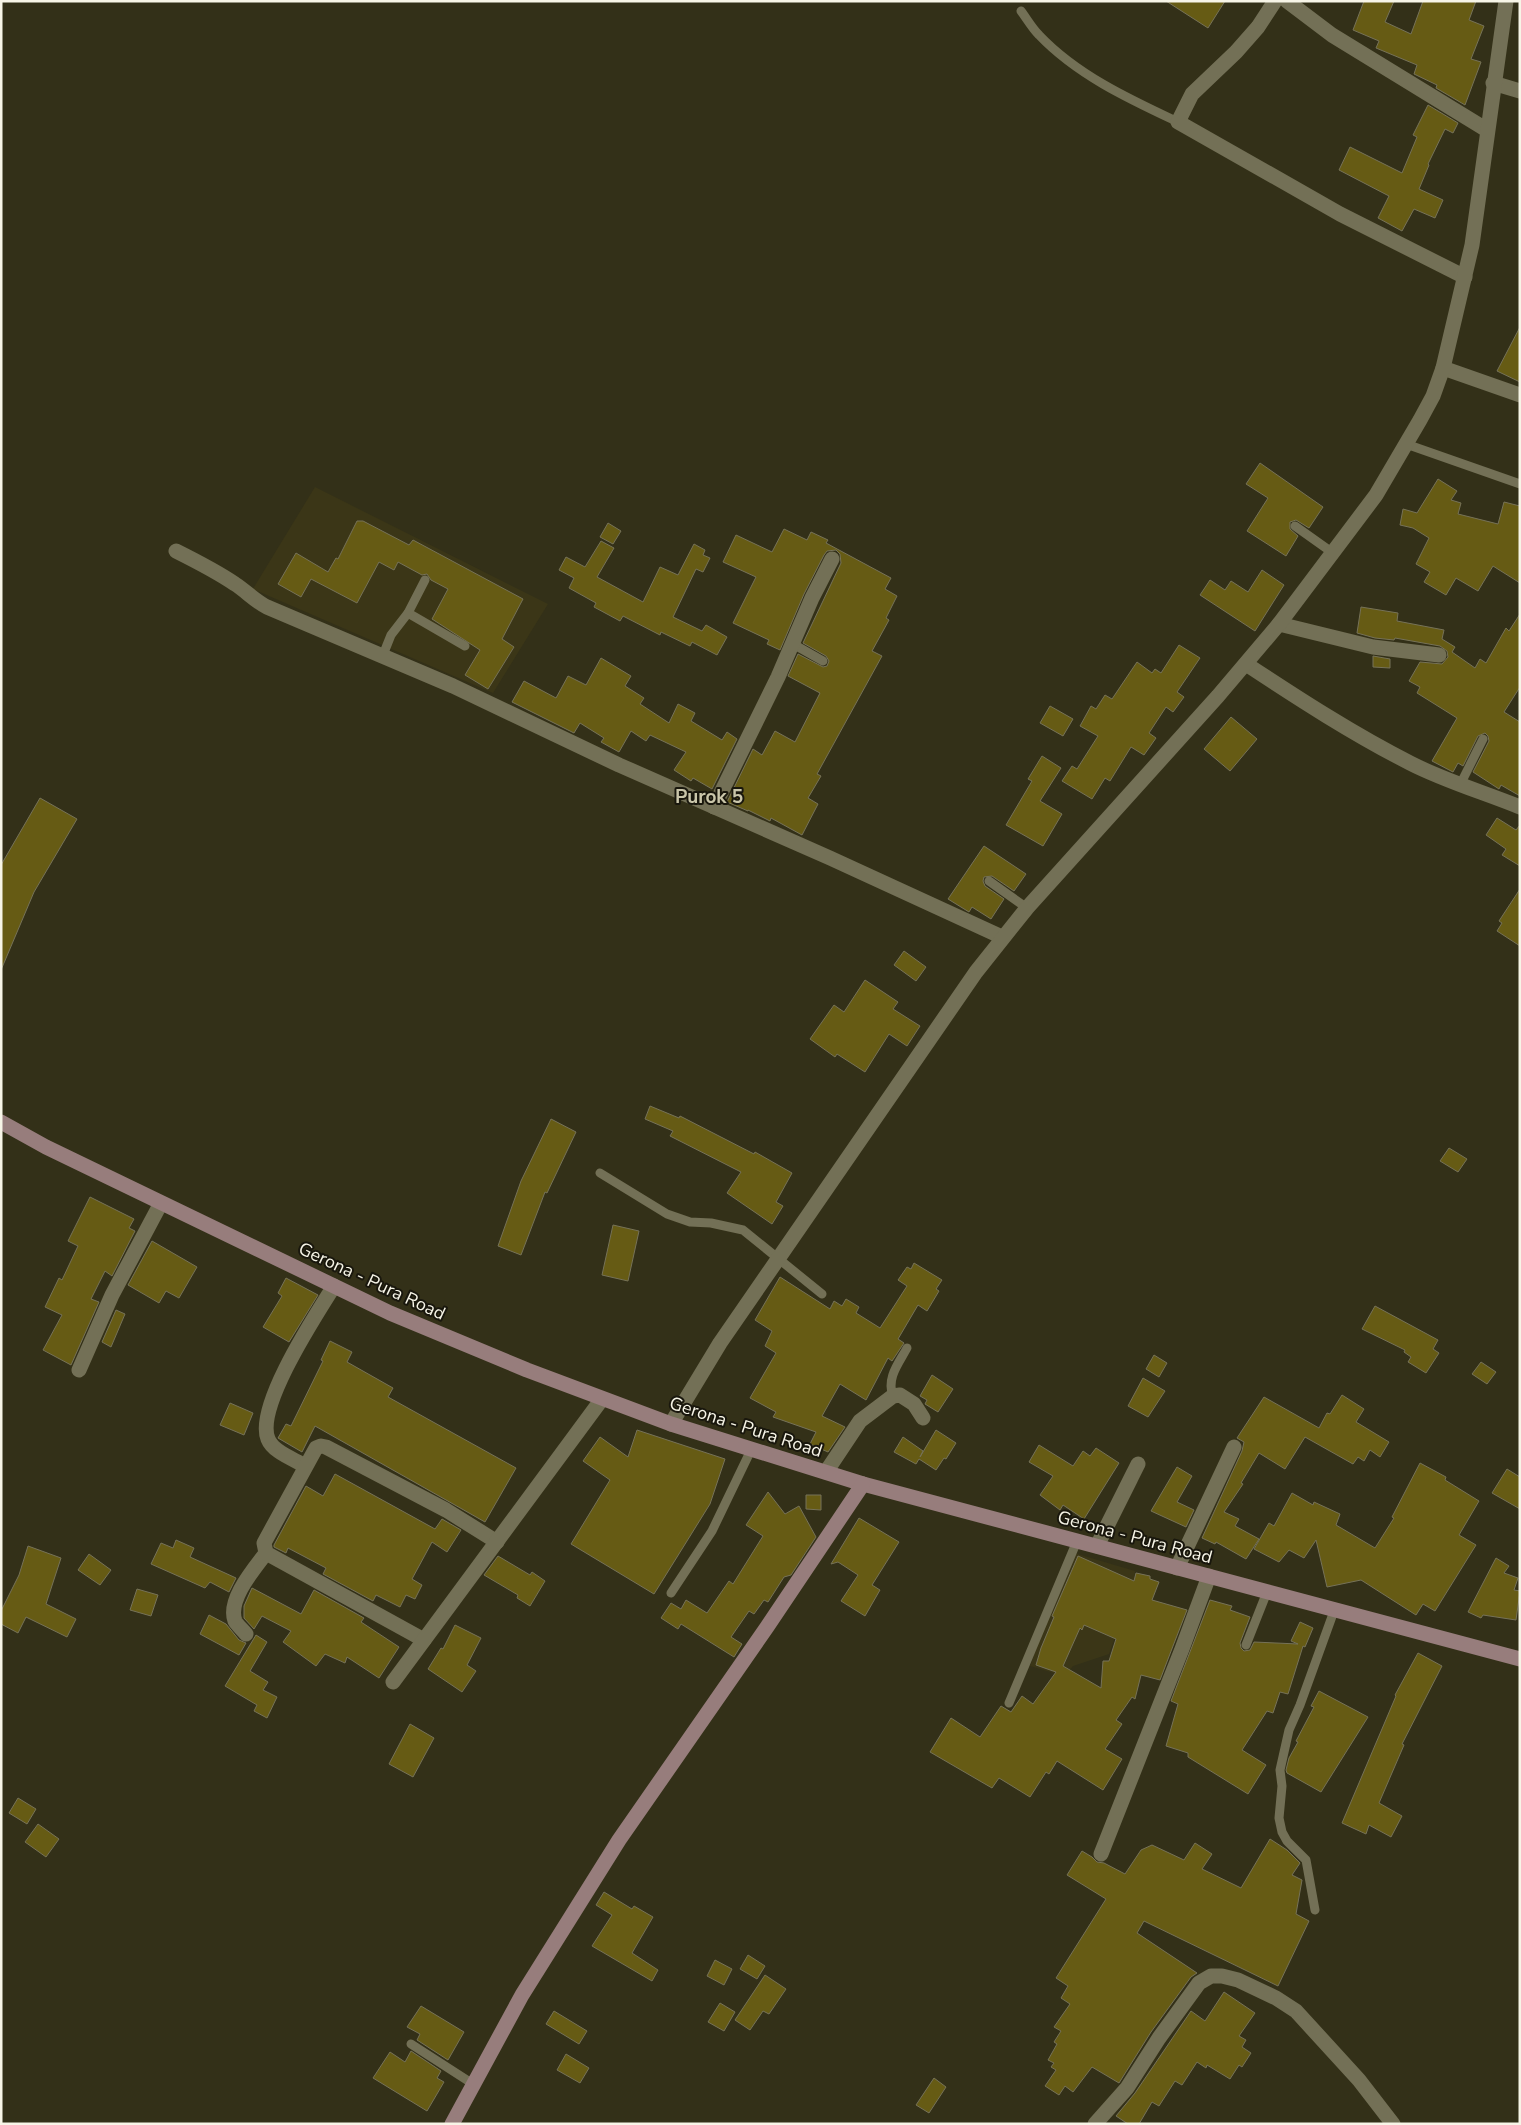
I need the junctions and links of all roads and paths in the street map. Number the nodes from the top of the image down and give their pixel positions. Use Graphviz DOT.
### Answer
graph roads {
  1 [pos="1275,1"];
  2 [pos="1286,1"];
  3 [pos="1506,1"];
  4 [pos="1021,10"];
  5 [pos="1493,83"];
  6 [pos="1520,91"];
  7 [pos="1178,122"];
  8 [pos="1487,130"];
  9 [pos="1465,277"];
  10 [pos="1443,368"];
  11 [pos="1520,395"];
  12 [pos="1406,444"];
  13 [pos="1520,484"];
  14 [pos="1295,526"];
  15 [pos="176,550"];
  16 [pos="1333,553"];
  17 [pos="832,559"];
  18 [pos="425,580"];
  19 [pos="408,612"];
  20 [pos="1279,624"];
  21 [pos="793,644"];
  22 [pos="465,646"];
  23 [pos="383,655"];
  24 [pos="1439,655"];
  25 [pos="823,660"];
  26 [pos="1246,664"];
  27 [pos="1483,739"];
  28 [pos="1460,785"];
  29 [pos="714,807"];
  30 [pos="1520,807"];
  31 [pos="989,881"];
  32 [pos="1027,908"];
  33 [pos="1002,937"];
  34 [pos="1,1122"];
  35 [pos="600,1173"];
  36 [pos="161,1203"];
  37 [pos="779,1257"];
  38 [pos="334,1286"];
  39 [pos="822,1294"];
  40 [pos="907,1348"];
  41 [pos="79,1370"];
  42 [pos="893,1396"];
  43 [pos="602,1399"];
  44 [pos="923,1418"];
  45 [pos="671,1424"];
  46 [pos="1234,1447"];
  47 [pos="751,1450"];
  48 [pos="1138,1464"];
  49 [pos="305,1466"];
  50 [pos="826,1472"];
  51 [pos="863,1484"];
  52 [pos="1077,1541"];
  53 [pos="497,1542"];
  54 [pos="1097,1546"];
  55 [pos="266,1553"];
  56 [pos="1177,1568"];
  57 [pos="1209,1576"];
  58 [pos="1267,1592"];
  59 [pos="671,1593"];
  60 [pos="1334,1611"];
  61 [pos="246,1634"];
  62 [pos="424,1640"];
  63 [pos="1246,1645"];
  64 [pos="1520,1659"];
  65 [pos="393,1682"];
  66 [pos="1009,1703"];
  67 [pos="1101,1854"];
  68 [pos="1315,1910"];
  69 [pos="411,2044"];
  70 [pos="474,2084"];
  71 [pos="452,2124"];
  72 [pos="1095,2124"];
  73 [pos="1393,2124"];
  1 -- 7 [label="street"];
  2 -- 8 [label="street"];
  3 -- 5 [label="street"];
  4 -- 7 [label="lane"];
  5 -- 6 [label="street"];
  5 -- 8 [label="street"];
  7 -- 9 [label="street"];
  8 -- 9 [label="street"];
  9 -- 10 [label="street"];
  10 -- 11 [label="street"];
  10 -- 12 [label="street"];
  12 -- 13 [label="lane"];
  12 -- 16 [label="street"];
  14 -- 16 [label="lane"];
  15 -- 23 [label="street"];
  16 -- 20 [label="street"];
  17 -- 21 [label="street"];
  18 -- 19 [label="lane"];
  19 -- 22 [label="lane"];
  19 -- 23 [label="lane"];
  20 -- 24 [label="street"];
  20 -- 26 [label="street"];
  21 -- 25 [label="lane"];
  21 -- 29 [label="street"];
  23 -- 29 [label="street"];
  26 -- 28 [label="street"];
  26 -- 32 [label="street"];
  27 -- 28 [label="lane"];
  28 -- 30 [label="street"];
  29 -- 33 [label="street"];
  31 -- 32 [label="lane"];
  32 -- 33 [label="street"];
  33 -- 37 [label="street"];
  34 -- 36 [label="main road, Gerona - Pura Road"];
  35 -- 37 [label="lane"];
  36 -- 38 [label="main road, Gerona - Pura Road"];
  36 -- 41 [label="street"];
  37 -- 39 [label="lane"];
  37 -- 45 [label="street"];
  38 -- 43 [label="main road, Gerona - Pura Road"];
  38 -- 49 [label="street"];
  40 -- 42 [label="lane"];
  42 -- 44 [label="street"];
  42 -- 50 [label="street"];
  43 -- 45 [label="main road, Gerona - Pura Road"];
  43 -- 53 [label="street"];
  45 -- 47 [label="main road, Gerona - Pura Road"];
  46 -- 56 [label="street"];
  47 -- 50 [label="main road, Gerona - Pura Road"];
  47 -- 59 [label="lane"];
  48 -- 54 [label="street"];
  49 -- 53 [label="street"];
  49 -- 55 [label="street"];
  50 -- 51 [label="main road, Gerona - Pura Road"];
  51 -- 52 [label="main road, Gerona - Pura Road"];
  51 -- 70 [label="main road"];
  52 -- 54 [label="main road, Gerona - Pura Road"];
  52 -- 66 [label="lane"];
  53 -- 62 [label="street"];
  54 -- 56 [label="main road, Gerona - Pura Road"];
  55 -- 61 [label="street"];
  55 -- 62 [label="street"];
  56 -- 57 [label="main road, Gerona - Pura Road"];
  57 -- 58 [label="main road, Gerona - Pura Road"];
  57 -- 67 [label="street"];
  58 -- 60 [label="main road, Gerona - Pura Road"];
  58 -- 63 [label="lane"];
  60 -- 64 [label="main road, Gerona - Pura Road"];
  60 -- 68 [label="lane"];
  62 -- 65 [label="street"];
  69 -- 70 [label="lane"];
  70 -- 71 [label="main road"];
  72 -- 73 [label="street"];
}
